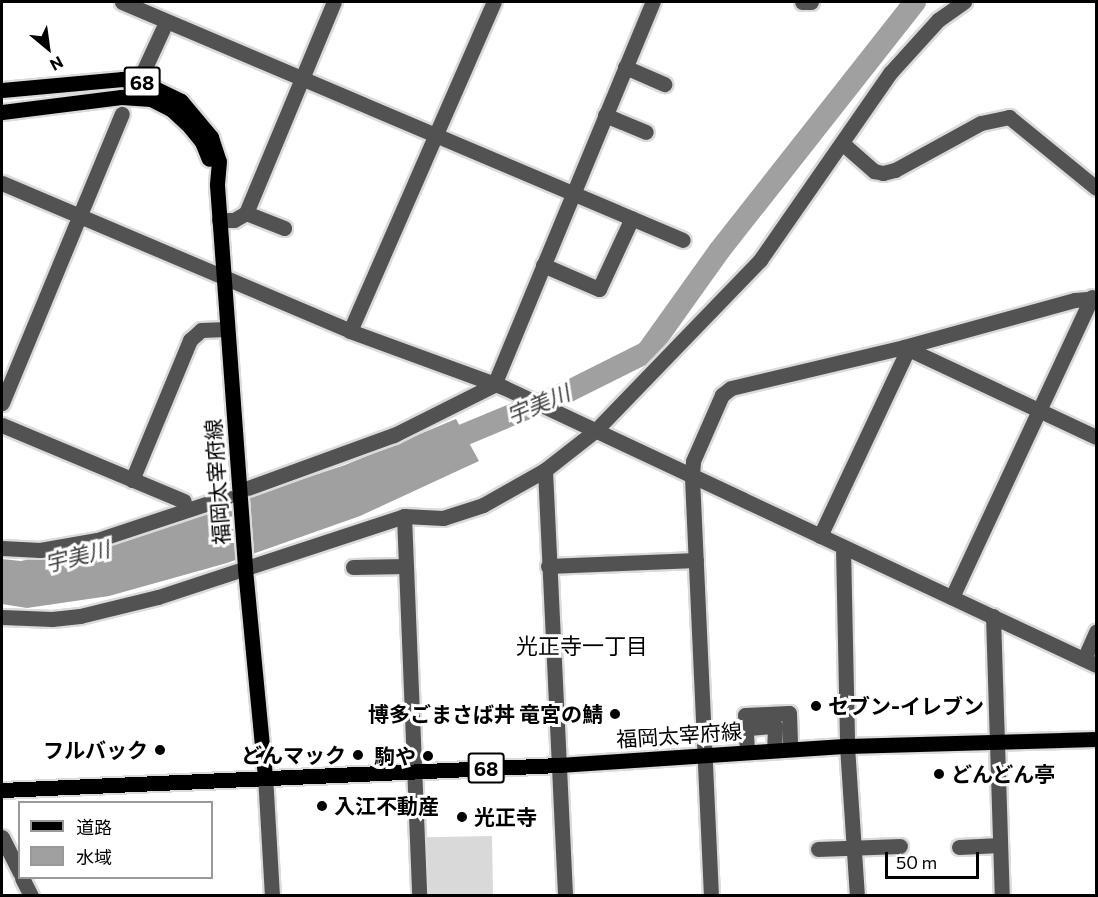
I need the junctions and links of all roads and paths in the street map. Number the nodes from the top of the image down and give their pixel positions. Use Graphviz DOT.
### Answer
graph roads {
  1 [pos="122,2"];
  2 [pos="334,2"];
  3 [pos="494,2"];
  4 [pos="653,2"];
  5 [pos="802,2"];
  6 [pos="811,2"];
  7 [pos="964,2"];
  8 [pos="166,22"];
  9 [pos="625,67"];
  10 [pos="143,72"];
  11 [pos="301,78"];
  12 [pos="664,84"];
  13 [pos="2,90"];
  14 [pos="2,112"];
  15 [pos="122,114"];
  16 [pos="605,115"];
  17 [pos="646,132"];
  18 [pos="437,138"];
  19 [pos="842,143"];
  20 [pos="2,183"];
  21 [pos="217,185"];
  22 [pos="1096,189"];
  23 [pos="571,193"];
  24 [pos="246,213"];
  25 [pos="81,218"];
  26 [pos="632,218"];
  27 [pos="219,220"];
  28 [pos="284,228"];
  29 [pos="683,240"];
  30 [pos="543,265"];
  31 [pos="223,276"];
  32 [pos="1094,297"];
  33 [pos="227,329"];
  34 [pos="350,331"];
  35 [pos="906,348"];
  36 [pos="498,386"];
  37 [pos="2,403"];
  38 [pos="1040,411"];
  39 [pos="2,425"];
  40 [pos="595,431"];
  41 [pos="1096,437"];
  42 [pos="545,470"];
  43 [pos="692,476"];
  44 [pos="132,480"];
  45 [pos="238,492"];
  46 [pos="184,501"];
  47 [pos="404,516"];
  48 [pos="820,536"];
  49 [pos="843,547"];
  50 [pos="2,548"];
  51 [pos="696,560"];
  52 [pos="406,566"];
  53 [pos="548,566"];
  54 [pos="353,567"];
  55 [pos="245,569"];
  56 [pos="952,597"];
  57 [pos="993,616"];
  58 [pos="2,617"];
  59 [pos="1096,632"];
  60 [pos="1090,662"];
  61 [pos="1096,739"];
  62 [pos="995,740"];
  63 [pos="847,746"];
  64 [pos="782,750"];
  65 [pos="742,752"];
  66 [pos="706,754"];
  67 [pos="559,765"];
  68 [pos="413,771"];
  69 [pos="265,775"];
  70 [pos="2,790"];
  71 [pos="2,837"];
  72 [pos="999,845"];
  73 [pos="900,846"];
  74 [pos="959,847"];
  75 [pos="854,848"];
  76 [pos="818,849"];
  77 [pos="18,869"];
  78 [pos="22,879"];
  79 [pos="31,896"];
  80 [pos="272,896"];
  81 [pos="419,896"];
  82 [pos="565,896"];
  83 [pos="711,896"];
  84 [pos="857,896"];
  85 [pos="1002,896"];
  1 -- 8 [label="street"];
  2 -- 11 [label="street"];
  3 -- 18 [label="street"];
  4 -- 9 [label="street"];
  5 -- 6 [label="street"];
  7 -- 19 [label="street"];
  8 -- 10 [label="street"];
  8 -- 11 [label="street"];
  9 -- 12 [label="street"];
  9 -- 16 [label="street"];
  11 -- 18 [label="street"];
  11 -- 24 [label="street"];
  13 -- 21 [label="main road, 福岡太宰府線 / 68"];
  14 -- 21 [label="main road, 福岡太宰府線 / 68"];
  15 -- 25 [label="street"];
  16 -- 17 [label="street"];
  16 -- 23 [label="street"];
  18 -- 23 [label="street"];
  18 -- 34 [label="street"];
  19 -- 22 [label="street"];
  19 -- 40 [label="street"];
  20 -- 25 [label="street"];
  21 -- 27 [label="main road, 福岡太宰府線 / 68"];
  23 -- 26 [label="street"];
  23 -- 30 [label="street"];
  24 -- 27 [label="street"];
  24 -- 28 [label="street"];
  25 -- 31 [label="street"];
  25 -- 37 [label="street"];
  26 -- 29 [label="street"];
  26 -- 30 [label="street"];
  27 -- 31 [label="main road, 福岡太宰府線 / 68"];
  30 -- 36 [label="street"];
  31 -- 33 [label="main road, 福岡太宰府線 / 68"];
  31 -- 34 [label="street"];
  32 -- 35 [label="street"];
  32 -- 38 [label="street"];
  33 -- 44 [label="street"];
  33 -- 45 [label="main road, 福岡太宰府線 / 68"];
  34 -- 36 [label="street"];
  35 -- 38 [label="street"];
  35 -- 43 [label="street"];
  35 -- 48 [label="street"];
  36 -- 40 [label="street"];
  36 -- 45 [label="street"];
  38 -- 41 [label="street"];
  38 -- 56 [label="street"];
  39 -- 44 [label="street"];
  40 -- 42 [label="street"];
  40 -- 43 [label="street"];
  42 -- 47 [label="street"];
  42 -- 53 [label="street"];
  43 -- 48 [label="street"];
  43 -- 51 [label="street"];
  44 -- 46 [label="street"];
  45 -- 50 [label="street"];
  45 -- 55 [label="main road, 福岡太宰府線 / 68"];
  47 -- 52 [label="street"];
  47 -- 55 [label="street"];
  48 -- 49 [label="street"];
  49 -- 56 [label="street"];
  49 -- 63 [label="street"];
  51 -- 53 [label="street"];
  51 -- 66 [label="street"];
  52 -- 54 [label="street"];
  52 -- 68 [label="street"];
  53 -- 67 [label="street"];
  55 -- 58 [label="street"];
  55 -- 69 [label="main road, 福岡太宰府線 / 68"];
  56 -- 57 [label="street"];
  57 -- 60 [label="street"];
  57 -- 62 [label="street"];
  59 -- 60 [label="street"];
  61 -- 62 [label="main road, 福岡太宰府線 / 68"];
  62 -- 63 [label="main road, 福岡太宰府線 / 68"];
  62 -- 72 [label="street"];
  63 -- 64 [label="main road, 福岡太宰府線 / 68"];
  63 -- 75 [label="street"];
  64 -- 65 [label="main road, 福岡太宰府線 / 68"];
  64 -- 65 [label="street"];
  65 -- 66 [label="main road, 福岡太宰府線 / 68"];
  66 -- 67 [label="main road, 福岡太宰府線 / 68"];
  66 -- 83 [label="street"];
  67 -- 68 [label="main road, 福岡太宰府線 / 68"];
  67 -- 82 [label="street"];
  68 -- 69 [label="main road, 福岡太宰府線 / 68"];
  68 -- 81 [label="street"];
  69 -- 70 [label="main road, 福岡太宰府線 / 68"];
  69 -- 80 [label="street"];
  71 -- 77 [label="street"];
  72 -- 74 [label="street"];
  72 -- 85 [label="street"];
  73 -- 75 [label="street"];
  75 -- 76 [label="street"];
  75 -- 84 [label="street"];
  78 -- 79 [label="street"];
}
